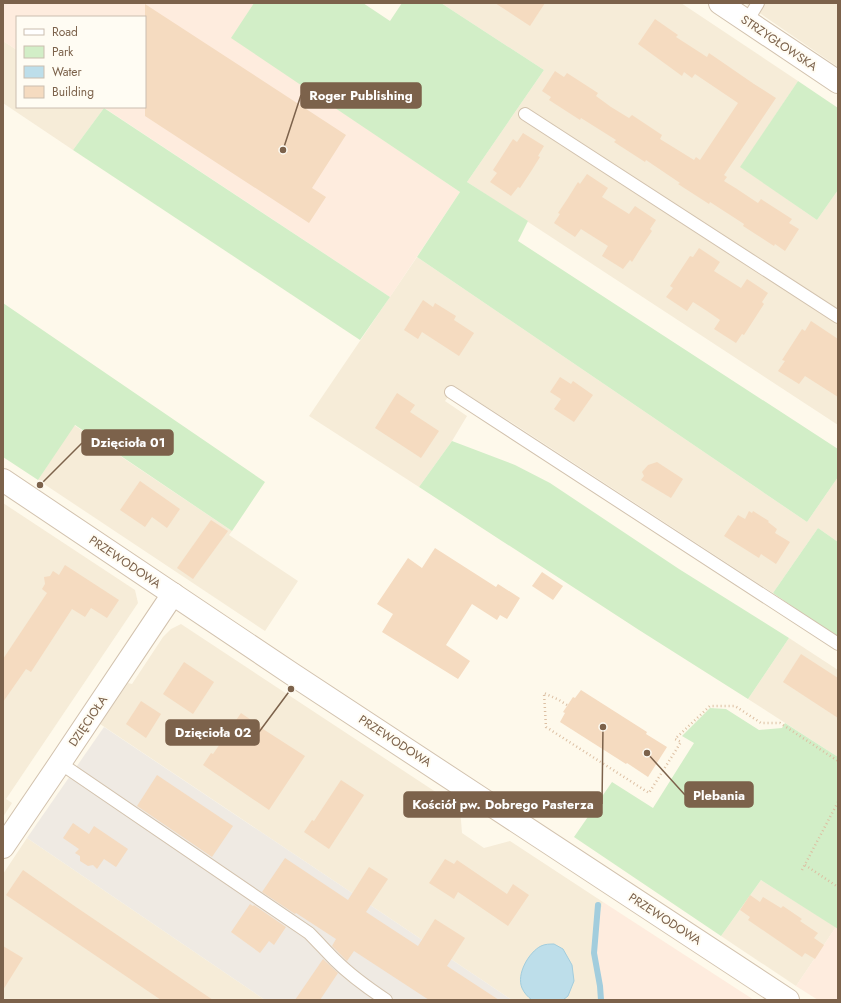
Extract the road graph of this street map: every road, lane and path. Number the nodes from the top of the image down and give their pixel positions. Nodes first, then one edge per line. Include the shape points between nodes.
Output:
1 (720, 3) edge
2 (752, 12) edge
3 (838, 82) edge
4 (525, 114) dead end
5 (838, 317) edge
6 (451, 392) dead end
7 (3, 480) edge
8 (173, 594) junction
9 (838, 644) edge
10 (567, 705) dead end
11 (838, 761) edge
12 (60, 763) junction
13 (838, 802) edge
14 (3, 847) edge
15 (805, 865) junction
16 (802, 870) dead end
17 (838, 887) edge
18 (386, 1000) edge
19 (788, 1000) edge

1 - 2 street, STRZYGŁOWSKA
2 - 3 street, STRZYGŁOWSKA
4 - 5 lane
6 - 9 lane
7 - 8 street, PRZEWODOWA
8 - 12 street, DZIĘCIOŁA
8 - 19 street, PRZEWODOWA
10 - 11 path via 544,693 546,727 649,793 681,742 675,739 710,706 735,706 761,723 780,723
12 - 14 street, DZIĘCIOŁA
12 - 18 lane via 309,933 336,961
13 - 15 path
15 - 16 path
15 - 17 path

